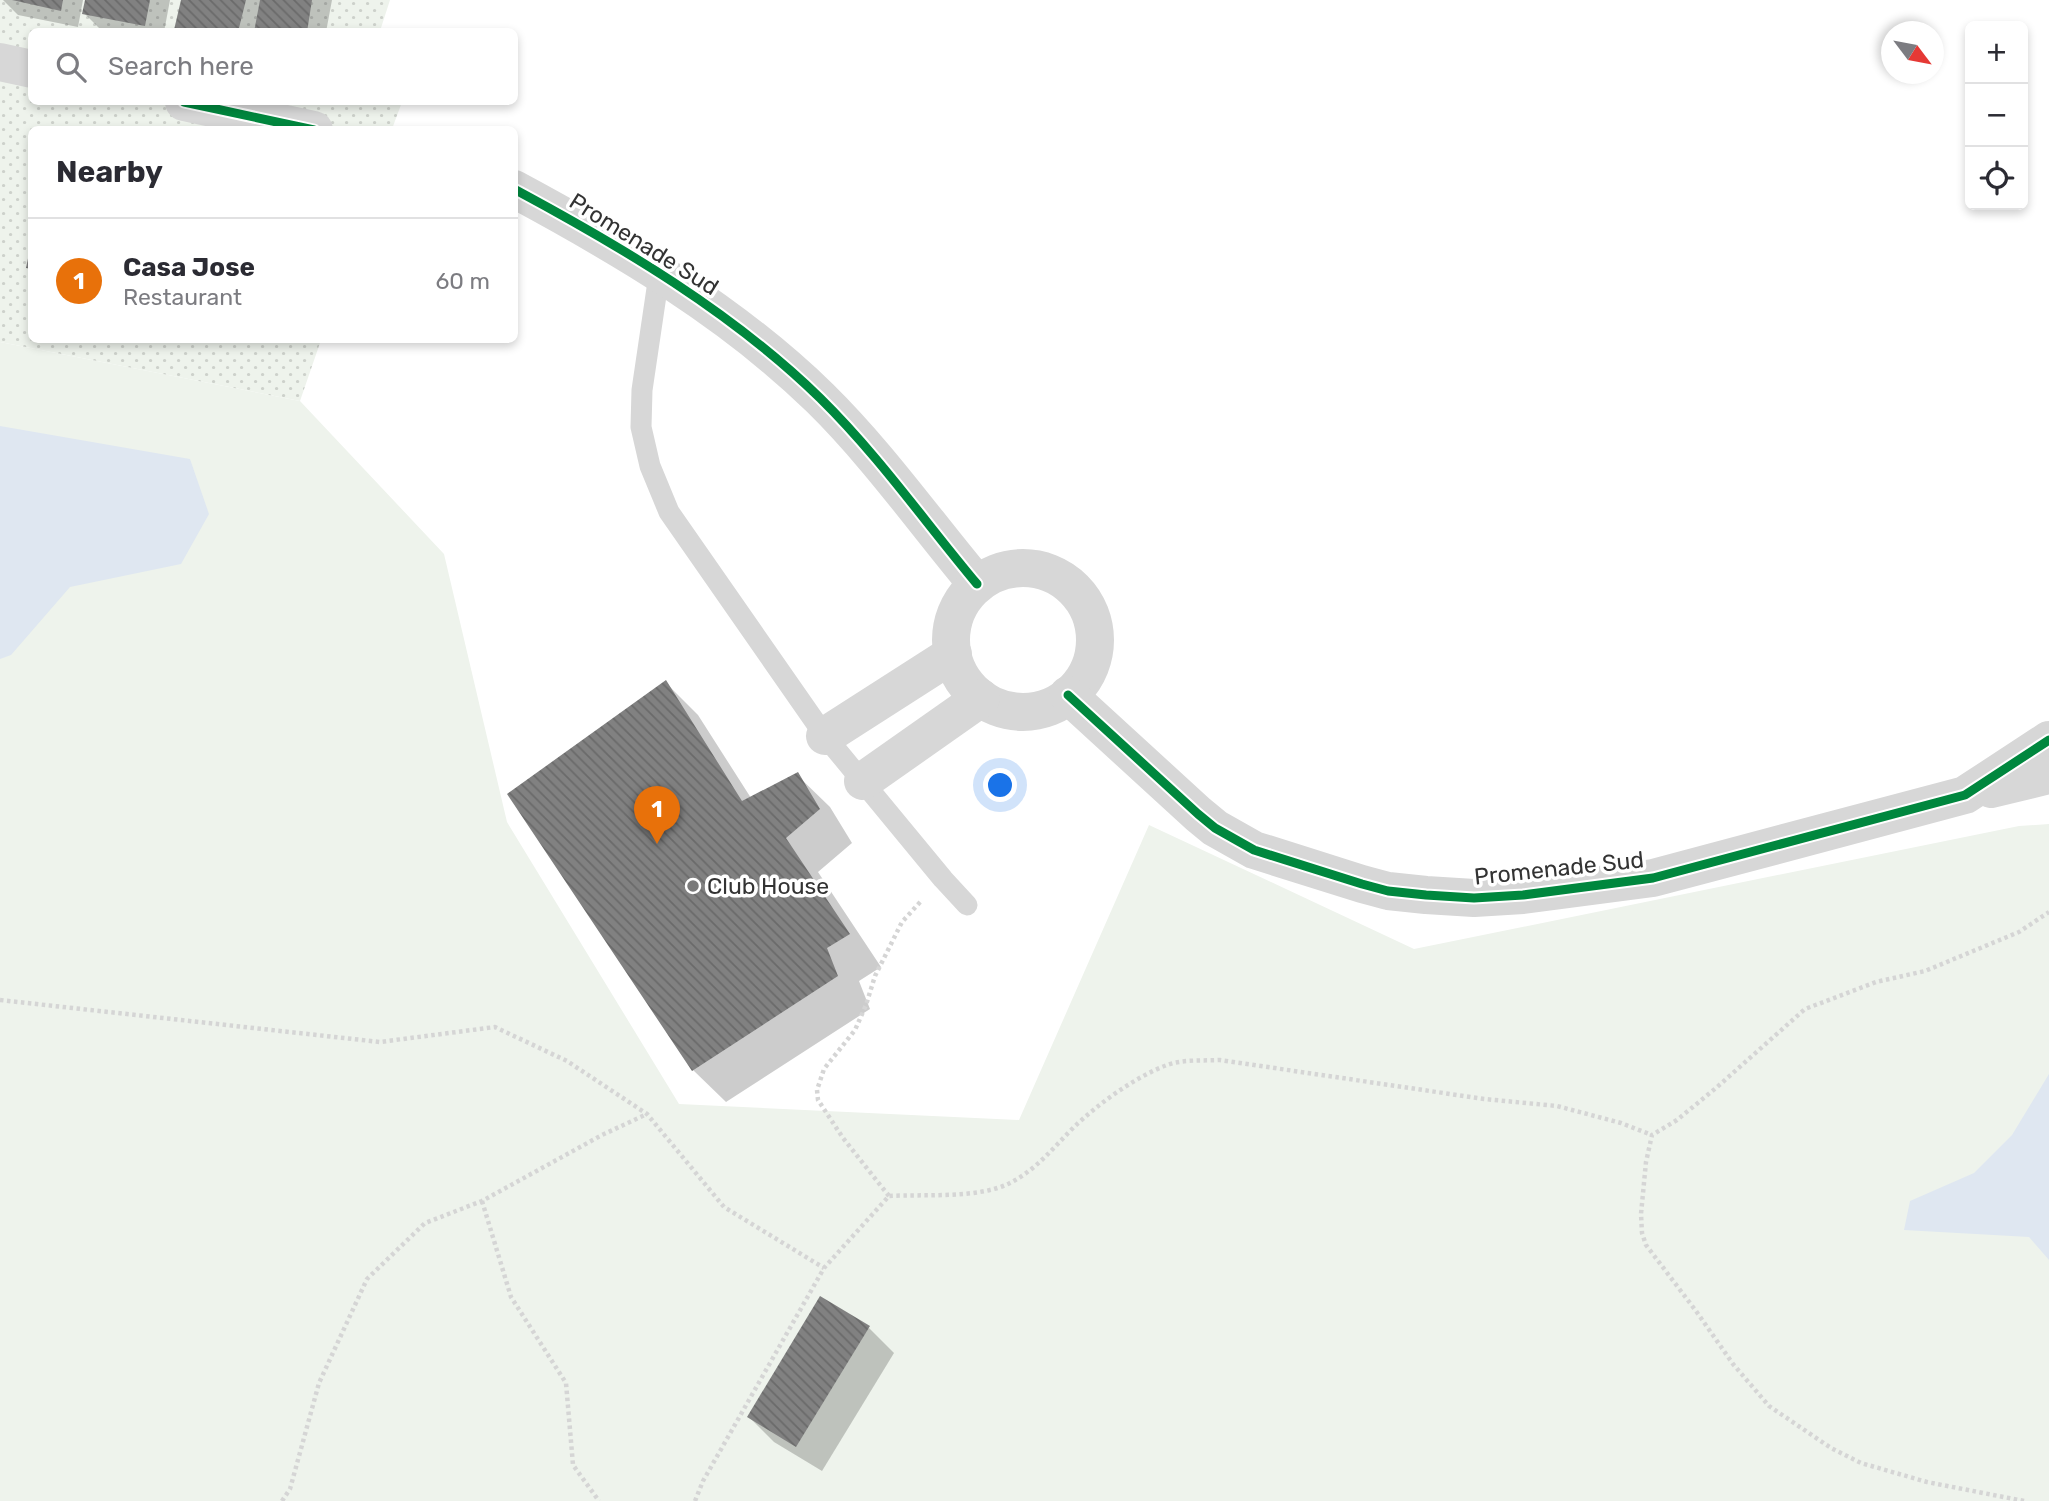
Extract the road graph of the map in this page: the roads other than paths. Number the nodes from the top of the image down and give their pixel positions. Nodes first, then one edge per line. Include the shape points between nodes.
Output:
1 (0, 62) edge
2 (28, 68) edge
3 (198, 105) edge
4 (295, 126) edge
5 (518, 190) edge
6 (659, 275) junction
7 (977, 584) junction
8 (953, 654) junction
9 (1068, 695) junction
10 (981, 698) junction
11 (825, 736) junction
12 (2049, 740) edge
13 (2049, 775) edge
14 (863, 781) junction
15 (1965, 795) junction
16 (967, 905) dead end

1 - 2 street
3 - 4 street
5 - 6 street, Promenade Sud
6 - 7 street, Promenade Sud via 722,316 819,397
6 - 11 lane via 642,390 641,427 650,466 669,512
7 - 8 street via 960,604 954,620
7 - 9 street via 1005,570 1036,569 1064,581 1081,597 1091,618 1094,641 1087,671
8 - 10 street via 962,679
8 - 11 street
9 - 10 street via 1055,704 1024,712
9 - 15 street, Promenade Sud via 1198,814 1236,840 1273,857 1388,891 1474,898 1653,878
10 - 14 street
11 - 14 lane
12 - 15 street, Promenade Sud
13 - 15 street
14 - 16 lane

